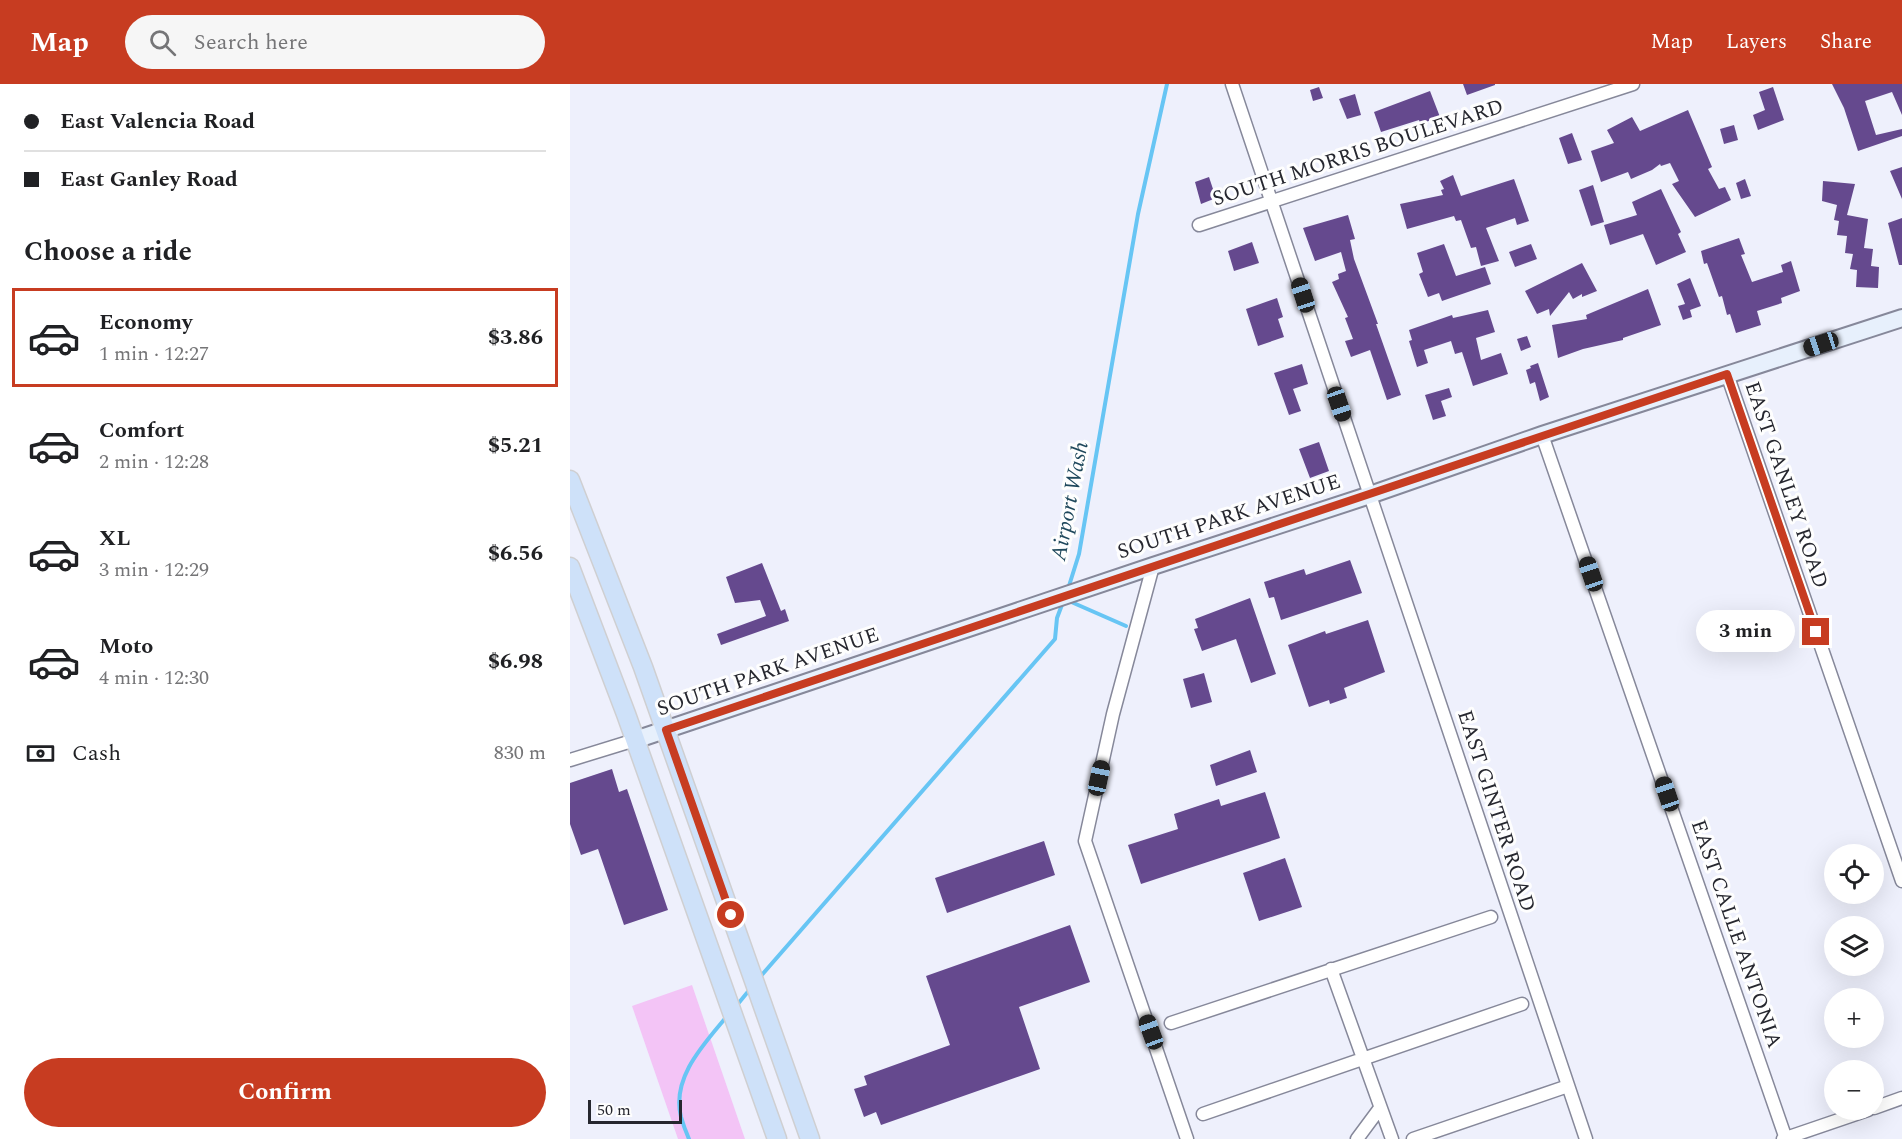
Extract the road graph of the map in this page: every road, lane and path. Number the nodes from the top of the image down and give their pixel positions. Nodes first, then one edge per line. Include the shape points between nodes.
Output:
1 (1232, 84) edge
2 (1633, 84) edge
3 (1272, 201) junction
4 (1199, 225) dead end
5 (1902, 318) edge
6 (1727, 374) junction
7 (1542, 435) junction
8 (570, 480) edge
9 (1370, 495) junction
10 (1153, 566) junction
11 (570, 567) edge
12 (666, 730) junction
13 (635, 740) junction
14 (570, 760) edge
15 (1902, 881) edge
16 (1491, 917) dead end
17 (1331, 969) junction
18 (1522, 1004) dead end
19 (1171, 1023) dead end
20 (1362, 1060) junction
21 (1568, 1086) junction
22 (1902, 1098) edge
23 (1884, 1104) edge
24 (1380, 1108) junction
25 (1203, 1114) dead end
26 (1839, 1120) edge
27 (777, 1139) edge
28 (810, 1139) edge
29 (1187, 1139) edge
30 (1357, 1139) edge
31 (1392, 1139) edge
32 (1413, 1139) edge
33 (1586, 1139) edge
34 (1785, 1139) edge

1 - 3 street, EAST GINTER ROAD
2 - 3 street, SOUTH MORRIS BOULEVARD
3 - 4 street, SOUTH MORRIS BOULEVARD
3 - 9 street, EAST GINTER ROAD
5 - 6 main road, SOUTH PARK AVENUE
6 - 7 main road, SOUTH PARK AVENUE
6 - 15 street, EAST GANLEY ROAD
7 - 9 main road, SOUTH PARK AVENUE
7 - 34 street, EAST CALLE ANTONIA
8 - 12 main road
9 - 10 main road, SOUTH PARK AVENUE
9 - 21 street, EAST GINTER ROAD
10 - 12 main road, SOUTH PARK AVENUE
10 - 29 street via 1113,714 1085,841
11 - 13 main road
12 - 13 main road, SOUTH PARK AVENUE
12 - 28 main road
13 - 14 street, SOUTH PARK AVENUE
13 - 27 main road
16 - 17 street
17 - 19 street
17 - 20 street
18 - 20 street
20 - 24 street
20 - 25 street
21 - 32 street
21 - 33 street, EAST GINTER ROAD
22 - 23 street
24 - 30 street
24 - 31 street
26 - 34 street

